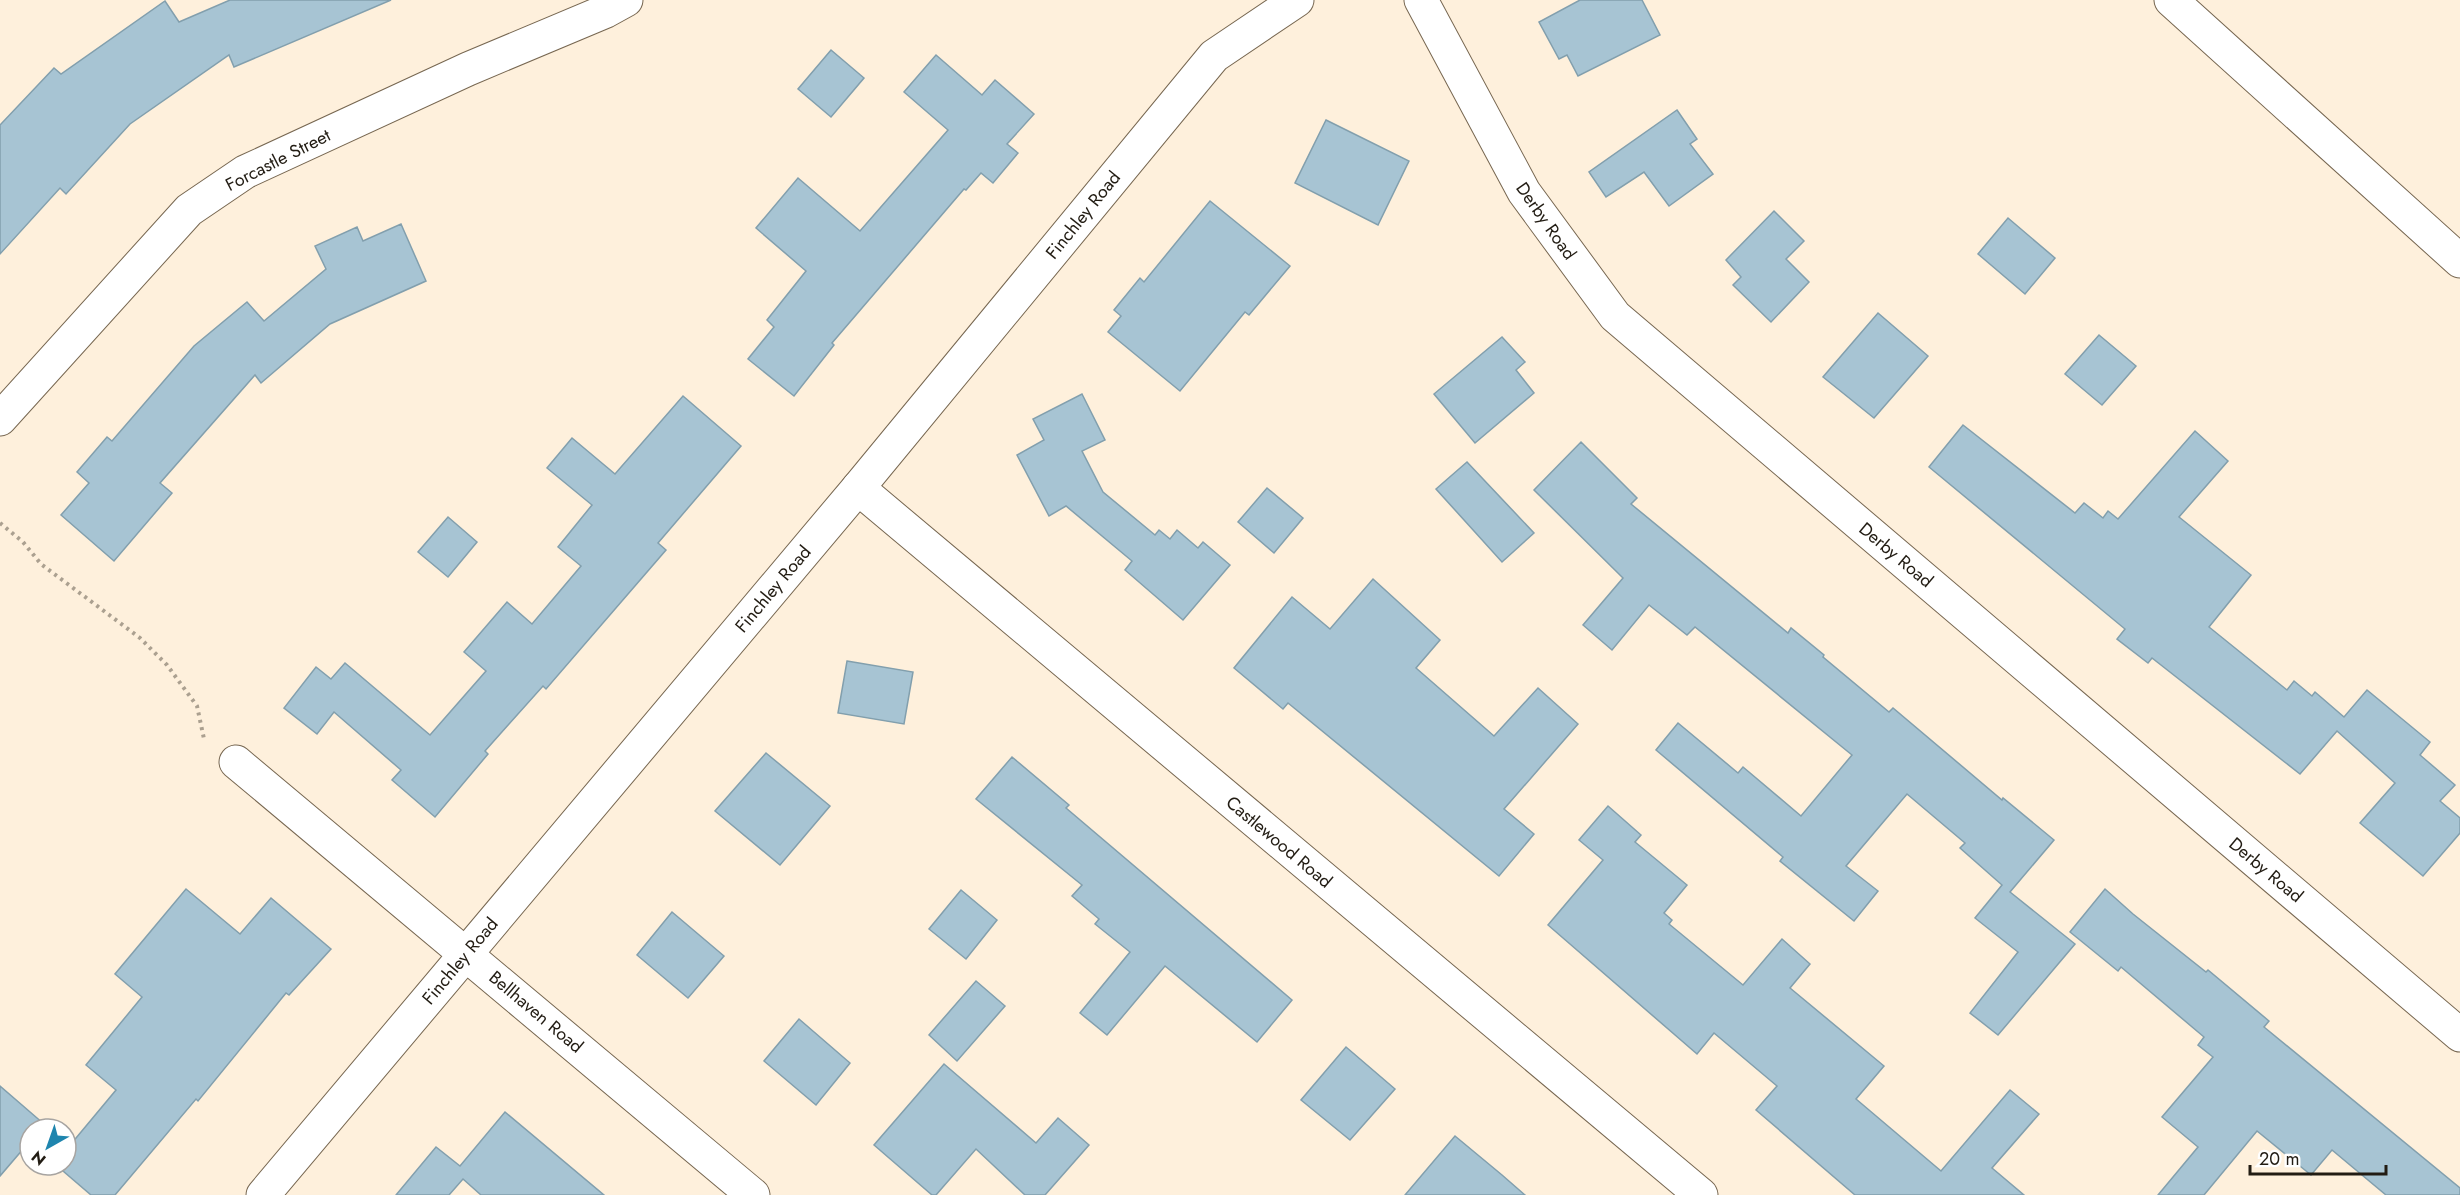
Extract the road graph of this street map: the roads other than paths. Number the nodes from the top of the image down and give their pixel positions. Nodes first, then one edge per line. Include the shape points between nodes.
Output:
1 (626, 0) edge
2 (1297, 0) edge
3 (1421, 0) edge
4 (2171, 0) edge
5 (2460, 261) edge
6 (0, 419) edge
7 (858, 488) junction
8 (236, 762) dead end
9 (466, 954) junction
10 (2460, 1035) edge
11 (263, 1195) edge
12 (753, 1195) edge
13 (1701, 1195) edge

1 - 6 street, Forcastle Street via 245,172 189,210
2 - 7 street, Finchley Road via 1214,56
3 - 10 street, Derby Road via 1524,192 1615,316
4 - 5 street
7 - 9 street, Finchley Road
7 - 13 street, Castlewood Road
8 - 9 street, Bellhaven Road
9 - 11 street, Finchley Road
9 - 12 street, Bellhaven Road

